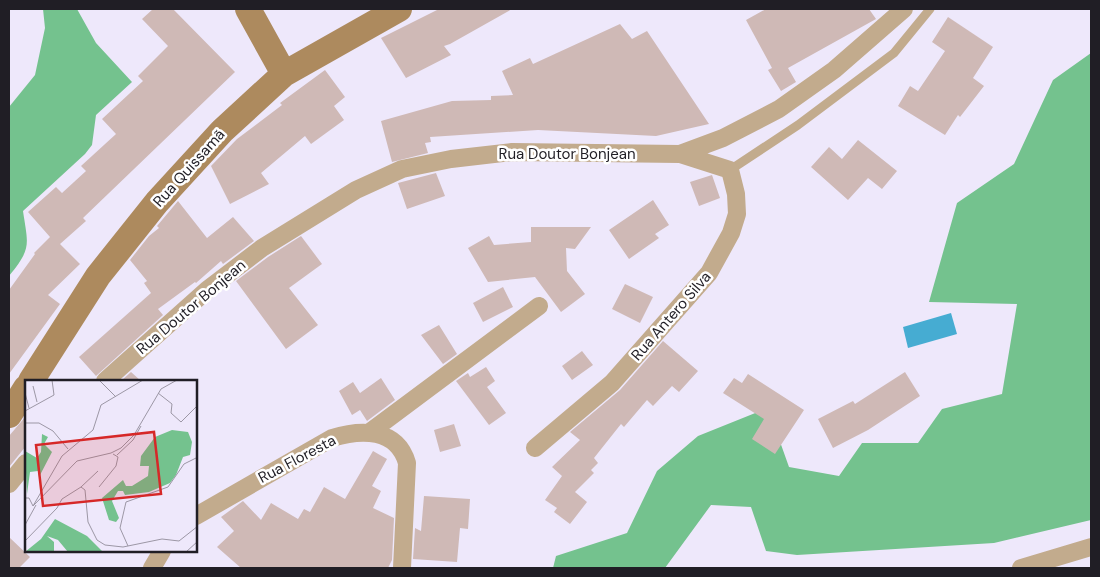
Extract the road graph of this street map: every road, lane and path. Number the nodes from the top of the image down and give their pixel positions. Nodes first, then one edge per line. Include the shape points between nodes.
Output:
1 (248, 9) edge
2 (399, 9) edge
3 (904, 9) edge
4 (930, 9) edge
5 (284, 74) junction
6 (680, 154) junction
7 (730, 170) junction
8 (538, 306) dead end
9 (32, 380) edge
10 (106, 380) edge
11 (25, 390) edge
12 (9, 415) edge
13 (370, 432) junction
14 (535, 448) dead end
15 (25, 464) edge
16 (9, 484) edge
17 (198, 515) edge
18 (1091, 547) edge
19 (161, 552) edge
20 (152, 568) edge
21 (402, 568) edge
22 (1021, 568) edge

1 - 5 street
2 - 5 street, Rua Quissamã
3 - 6 street, Rua Doutor Bonjean via 834,70 779,109 723,138
4 - 7 lane via 894,53 798,125
5 - 9 street, Rua Quissamã via 222,131 157,202 98,276
6 - 7 street
6 - 10 street, Rua Doutor Bonjean via 512,152 402,169 356,190 262,248 207,290
7 - 14 street, Rua Antero Silva via 736,194 736,214 731,233 710,273 612,383
8 - 13 street
11 - 12 street
13 - 17 street, Rua Floresta via 352,432 332,438
13 - 21 street, Rua Floresta via 390,439 403,450 406,463
15 - 16 street
18 - 22 street
19 - 20 street

